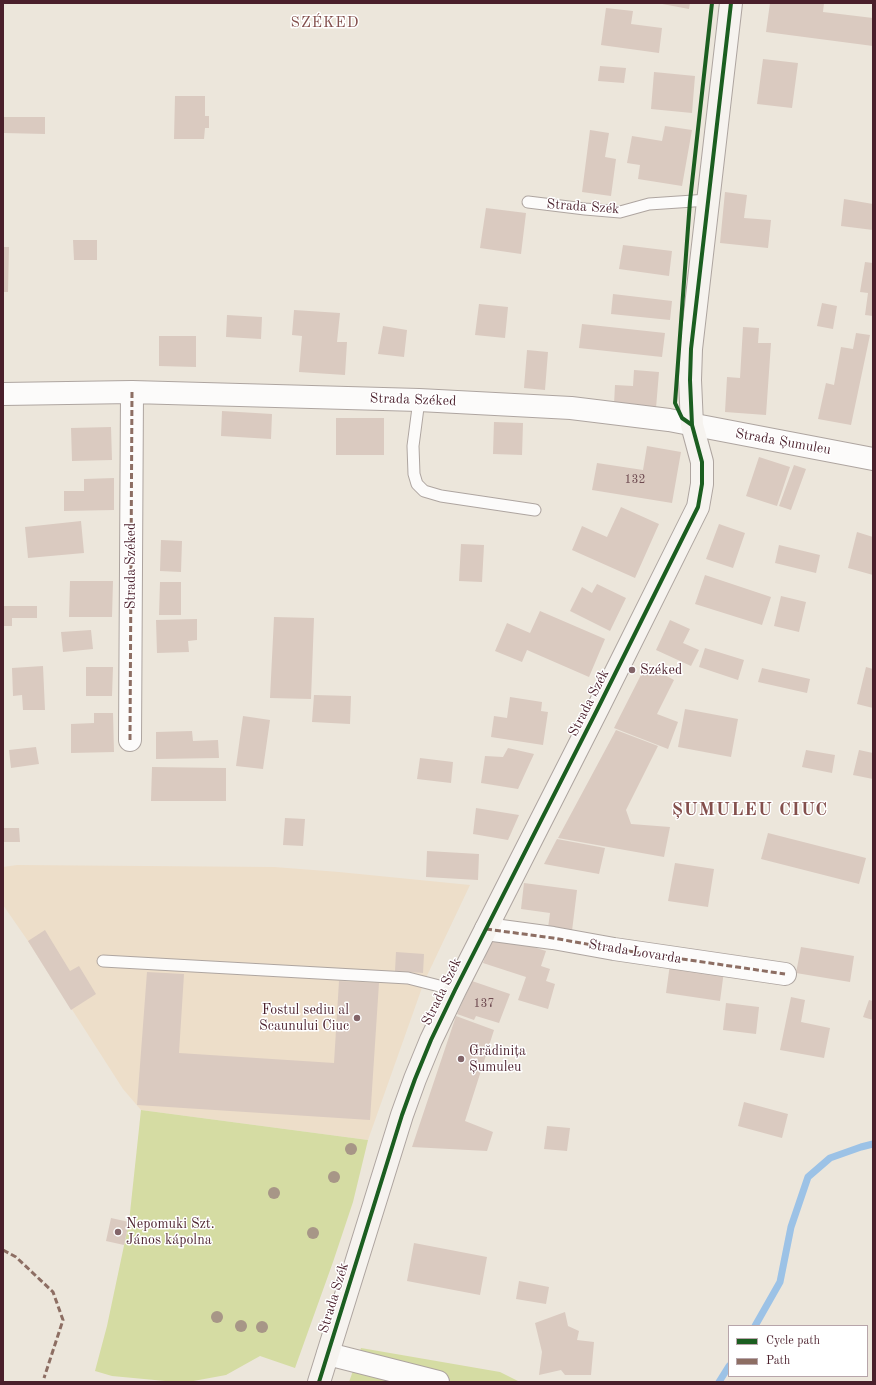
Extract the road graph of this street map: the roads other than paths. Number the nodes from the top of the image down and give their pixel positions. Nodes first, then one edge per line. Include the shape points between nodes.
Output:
1 (731, 3) edge
2 (708, 200) junction
3 (528, 202) dead end
4 (132, 392) junction
5 (3, 394) edge
6 (419, 400) junction
7 (692, 425) junction
8 (873, 458) edge
9 (535, 510) dead end
10 (130, 740) dead end
11 (486, 929) junction
12 (103, 961) dead end
13 (785, 974) dead end
14 (455, 990) junction
15 (328, 1354) junction
16 (319, 1382) edge
17 (438, 1382) edge

1 - 2 street, Strada Szék
2 - 3 lane, Strada Szék via 649,204 620,212
2 - 7 street, Strada Szék via 691,349
4 - 5 street, Strada Széked
4 - 6 street, Strada Széked
4 - 10 street, Strada Széked
6 - 7 street, Strada Széked via 571,408
6 - 9 lane via 413,446 414,474 417,484 424,491 441,496
7 - 8 street, Strada Șumuleu
7 - 11 street, Strada Szék via 702,462 698,507
11 - 13 street, Strada Lovarda
11 - 14 street, Strada Szék
12 - 14 lane via 408,978
14 - 15 street, Strada Szék via 408,1100
15 - 16 street, Strada Szék
15 - 17 street, Strada Szék

